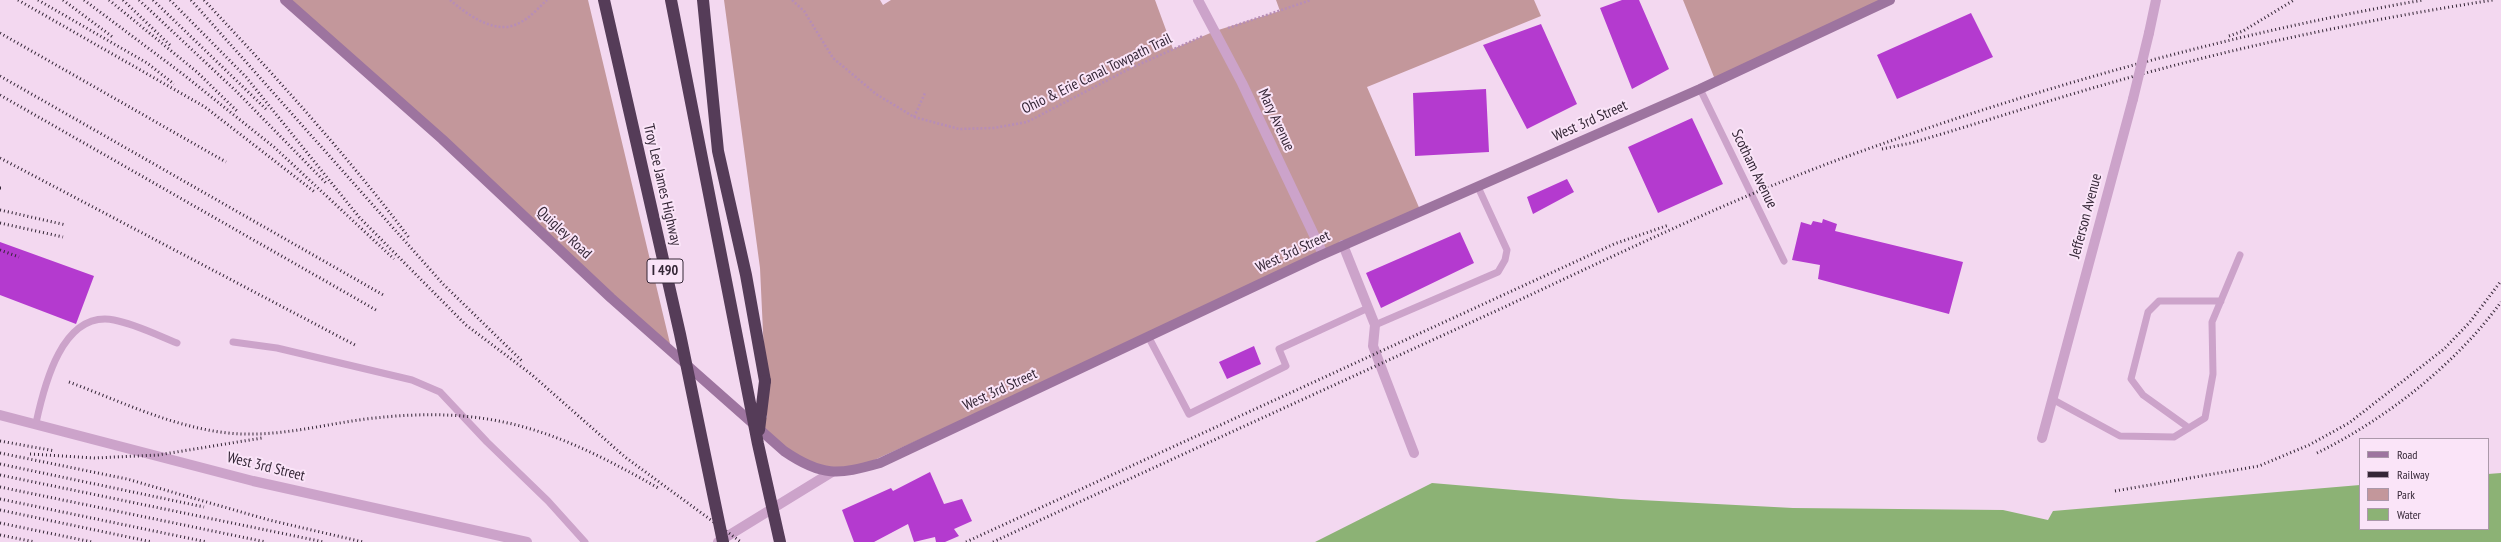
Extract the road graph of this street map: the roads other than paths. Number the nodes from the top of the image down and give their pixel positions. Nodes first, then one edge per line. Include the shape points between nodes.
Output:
1 (285, 0) edge
2 (604, 0) edge
3 (671, 0) edge
4 (703, 0) edge
5 (1198, 0) edge
6 (1890, 0) edge
7 (2156, 0) edge
8 (1700, 89) junction
9 (1478, 187) junction
10 (1343, 245) junction
11 (1323, 254) junction
12 (2240, 255) dead end
13 (1784, 261) dead end
14 (2221, 301) junction
15 (1368, 308) junction
16 (1375, 325) junction
17 (1148, 336) junction
18 (233, 342) dead end
19 (178, 343) dead end
20 (2052, 399) junction
21 (0, 415) edge
22 (36, 423) junction
23 (2188, 428) junction
24 (2042, 438) dead end
25 (758, 444) junction
26 (1414, 452) dead end
27 (832, 472) junction
28 (527, 542) edge
29 (585, 542) edge
30 (718, 542) edge
31 (722, 542) edge
32 (780, 542) edge

1 - 27 street, Quigley Road via 442,140 611,298 784,451 806,466
2 - 31 highway, Troy Lee James Highway / I 490, bridge via 678,326
3 - 25 highway, bridge
4 - 25 highway, bridge via 718,150 746,275 764,381
5 - 11 street, Mary Avenue
6 - 8 street, West 3rd Street
7 - 20 street, Jefferson Avenue, bridge via 2133,99
8 - 9 street, West 3rd Street
8 - 13 lane, Scotham Avenue
9 - 10 street, West 3rd Street
9 - 16 lane via 1508,250 1506,260 1498,272
10 - 11 street, West 3rd Street
10 - 15 street
11 - 17 street, West 3rd Street
12 - 14 lane
14 - 23 lane via 2212,322 2213,374 2205,418
14 - 23 lane via 2159,301 2148,312 2141,330 2130,379 2143,395
15 - 16 street
15 - 17 lane via 1279,349 1286,366 1189,414
16 - 26 street via 1372,346
17 - 27 street, West 3rd Street via 880,463 850,471
18 - 29 lane via 277,348 412,380 440,392
19 - 22 lane via 114,320 95,319 80,327 59,353 44,385
20 - 23 lane via 2120,436 2174,437
20 - 24 street, Jefferson Avenue
21 - 22 street, West 3rd Street
22 - 28 street, West 3rd Street via 253,480
25 - 32 highway, bridge
27 - 30 street, West 3rd Street

